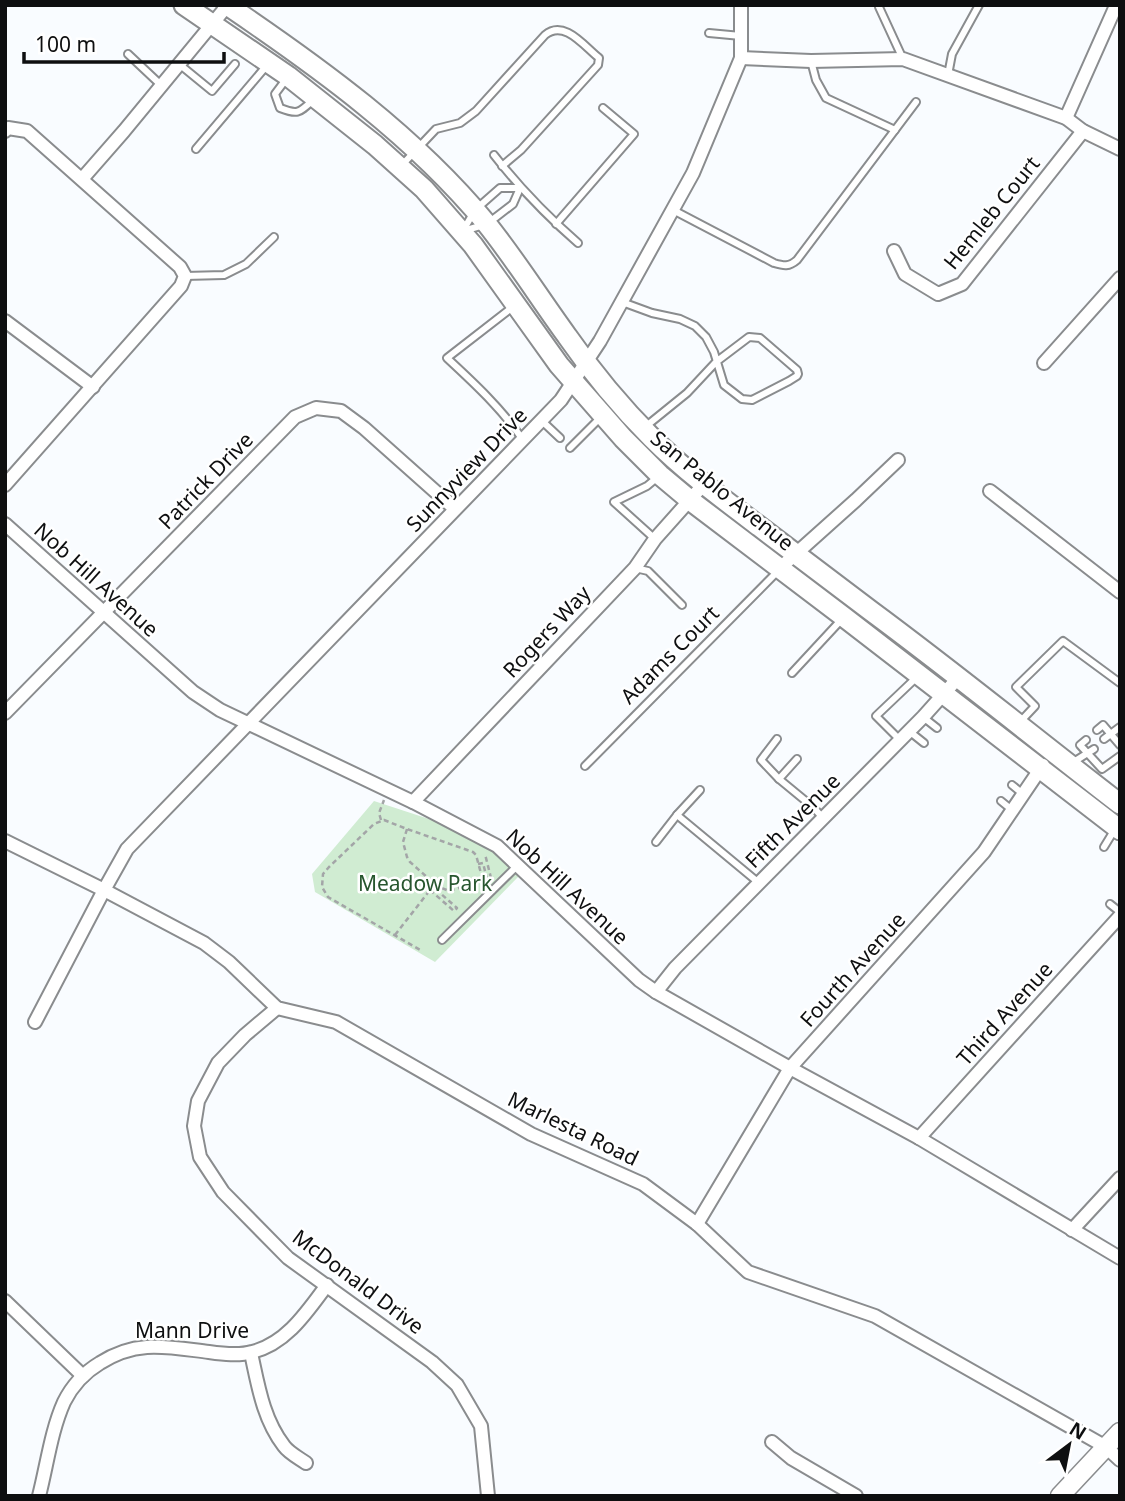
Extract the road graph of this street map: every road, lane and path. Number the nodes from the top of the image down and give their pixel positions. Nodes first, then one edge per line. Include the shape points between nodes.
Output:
1 (184, 5) edge
2 (227, 5) edge
3 (741, 5) edge
4 (979, 5) edge
5 (1118, 5) edge
6 (879, 7) dead end
7 (213, 24) junction
8 (709, 33) dead end
9 (741, 36) junction
10 (128, 54) dead end
11 (741, 58) junction
12 (903, 59) junction
13 (811, 61) junction
14 (269, 62) junction
15 (179, 64) junction
16 (235, 64) dead end
17 (948, 75) junction
18 (288, 76) junction
19 (162, 86) junction
20 (316, 98) junction
21 (916, 102) dead end
22 (603, 108) dead end
23 (1066, 118) junction
24 (5, 131) edge
25 (895, 131) junction
26 (1083, 131) junction
27 (196, 149) dead end
28 (1120, 149) edge
29 (416, 150) junction
30 (494, 155) dead end
31 (502, 166) junction
32 (401, 167) junction
33 (82, 179) junction
34 (520, 188) junction
35 (673, 210) junction
36 (481, 217) junction
37 (556, 224) junction
38 (462, 232) junction
39 (274, 237) dead end
40 (578, 243) dead end
41 (894, 251) dead end
42 (185, 276) junction
43 (1120, 278) edge
44 (622, 302) junction
45 (516, 304) junction
46 (5, 321) edge
47 (586, 361) junction
48 (716, 362) junction
49 (1044, 363) dead end
50 (573, 382) junction
51 (93, 387) junction
52 (603, 416) junction
53 (542, 421) junction
54 (643, 429) junction
55 (559, 438) dead end
56 (523, 440) junction
57 (570, 448) dead end
58 (898, 460) dead end
59 (660, 474) junction
60 (704, 484) junction
61 (5, 485) edge
62 (990, 491) dead end
63 (691, 500) junction
64 (455, 509) junction
65 (5, 524) edge
66 (655, 539) junction
67 (795, 554) junction
68 (635, 568) junction
69 (780, 568) junction
70 (1120, 592) edge
71 (682, 605) dead end
72 (103, 613) junction
73 (845, 617) junction
74 (792, 673) dead end
75 (919, 674) junction
76 (958, 678) junction
77 (1120, 683) edge
78 (944, 694) junction
79 (5, 713) edge
80 (923, 717) junction
81 (249, 723) junction
82 (1018, 724) junction
83 (1120, 727) edge
84 (937, 728) dead end
85 (1097, 730) dead end
86 (1111, 734) junction
87 (904, 736) junction
88 (777, 739) dead end
89 (1104, 739) dead end
90 (1086, 740) dead end
91 (924, 743) dead end
92 (1120, 745) edge
93 (1052, 751) junction
94 (1091, 751) junction
95 (1120, 756) edge
96 (797, 759) dead end
97 (1069, 765) junction
98 (585, 766) dead end
99 (1041, 768) junction
100 (779, 779) junction
101 (388, 790) junction
102 (700, 790) dead end
103 (1117, 798) edge
104 (1002, 801) dead end
105 (413, 802) junction
106 (1012, 810) junction
107 (1099, 813) junction
108 (677, 815) junction
109 (823, 818) junction
110 (381, 820) junction
111 (1118, 828) edge
112 (407, 829) junction
113 (5, 841) edge
114 (656, 842) dead end
115 (492, 843) junction
116 (1104, 847) dead end
117 (478, 864) junction
118 (518, 864) junction
119 (429, 878) junction
120 (433, 882) junction
121 (759, 883) junction
122 (104, 890) junction
123 (430, 890) junction
124 (1110, 904) dead end
125 (1120, 914) edge
126 (395, 935) junction
127 (442, 940) dead end
128 (422, 951) dead end
129 (656, 992) junction
130 (276, 1008) junction
131 (35, 1022) dead end
132 (790, 1069) junction
133 (919, 1138) junction
134 (1120, 1178) edge
135 (697, 1224) junction
136 (1072, 1230) junction
137 (1120, 1258) edge
138 (327, 1285) junction
139 (5, 1301) edge
140 (251, 1353) junction
141 (83, 1376) junction
142 (1120, 1432) edge
143 (772, 1442) dead end
144 (1106, 1447) junction
145 (1120, 1460) edge
146 (306, 1463) dead end
147 (39, 1496) edge
148 (488, 1496) edge
149 (856, 1496) edge
150 (1060, 1496) edge

1 - 7 main road, San Pablo Avenue
2 - 7 street
2 - 29 main road, San Pablo Avenue via 318,69
3 - 9 street, Sunnyview Drive
4 - 17 lane via 952,54
5 - 23 street
6 - 12 lane
7 - 14 main road, San Pablo Avenue
7 - 15 street
8 - 9 lane
9 - 11 street, Sunnyview Drive
10 - 19 lane
11 - 13 street
11 - 35 street, Sunnyview Drive
12 - 13 street
12 - 17 street
13 - 25 lane via 826,98
14 - 18 main road, San Pablo Avenue
14 - 27 lane
15 - 16 lane via 212,92
15 - 19 street
17 - 23 street
18 - 20 main road, San Pablo Avenue
18 - 20 lane via 275,94 280,108 301,112
19 - 33 street
20 - 32 main road, San Pablo Avenue
21 - 25 lane
22 - 37 lane via 634,134
23 - 26 street
24 - 33 street via 27,131
25 - 35 lane via 792,265 774,263
26 - 28 street
26 - 41 street, Hemleb Court via 962,284 938,294 905,274
29 - 31 lane via 436,129 460,123 476,111 550,31 565,30 599,58 598,65
29 - 32 lane
29 - 36 main road, San Pablo Avenue
30 - 31 lane
31 - 34 lane
32 - 38 main road, San Pablo Avenue
33 - 42 street
34 - 36 lane via 513,204
34 - 36 lane via 500,188
34 - 37 lane
35 - 44 street, Sunnyview Drive
36 - 38 lane
36 - 38 lane
36 - 47 main road, San Pablo Avenue
37 - 40 lane
38 - 45 main road, San Pablo Avenue
39 - 42 lane via 246,264 224,275
42 - 51 street
43 - 49 street
44 - 47 street, Sunnyview Drive
44 - 48 lane via 695,326 706,337
45 - 50 main road, San Pablo Avenue
45 - 56 lane via 447,358
46 - 51 street
47 - 50 street, Sunnyview Drive
47 - 54 main road, San Pablo Avenue
48 - 48 lane via 724,384 742,399 752,400 798,374 755,337
48 - 54 lane
50 - 52 main road, San Pablo Avenue
50 - 53 street, Sunnyview Drive
51 - 61 street
52 - 57 lane
52 - 59 main road, San Pablo Avenue
53 - 55 lane
53 - 56 street, Sunnyview Drive
54 - 60 main road, San Pablo Avenue
56 - 64 street, Sunnyview Drive
58 - 67 street
59 - 63 main road, San Pablo Avenue
59 - 66 lane via 614,502
60 - 63 street, Rogers Way
60 - 67 main road, San Pablo Avenue
62 - 70 street
63 - 66 street, Rogers Way
63 - 69 main road, San Pablo Avenue
64 - 72 street, Patrick Drive via 341,411 316,408 295,418
64 - 81 street, Sunnyview Drive
65 - 72 street, Nob Hill Avenue
66 - 68 street, Rogers Way
67 - 69 street
67 - 76 main road, San Pablo Avenue
68 - 71 lane via 648,571
68 - 105 street, Rogers Way
69 - 73 main road, San Pablo Avenue
69 - 98 lane, Adams Court
72 - 79 street, Patrick Drive
72 - 81 street, Nob Hill Avenue via 193,692
73 - 74 lane
73 - 75 main road, San Pablo Avenue
75 - 78 main road, San Pablo Avenue
75 - 87 lane via 876,716
76 - 78 street, Fifth Avenue
76 - 82 main road, San Pablo Avenue
77 - 82 lane via 1063,641 1016,687 1035,706
78 - 80 street, Fifth Avenue
78 - 99 main road, San Pablo Avenue
80 - 84 lane
80 - 87 street, Fifth Avenue
81 - 101 street, Nob Hill Avenue
81 - 122 street, Sunnyview Drive via 127,849
82 - 93 main road, San Pablo Avenue
83 - 86 lane
85 - 86 lane via 1103,725
86 - 89 lane
86 - 92 lane
87 - 91 lane
87 - 109 street, Fifth Avenue
88 - 100 lane via 761,760
90 - 94 lane via 1080,744
93 - 97 main road, San Pablo Avenue
93 - 99 street, Fourth Avenue
94 - 95 lane via 1102,769
94 - 97 lane
96 - 100 lane
97 - 103 main road, San Pablo Avenue
99 - 106 street, Fourth Avenue via 1018,789
99 - 107 main road, San Pablo Avenue
100 - 109 lane
101 - 105 street, Nob Hill Avenue
101 - 110 path via 379,813
102 - 108 lane
103 - 107 street
104 - 106 lane
105 - 115 street, Nob Hill Avenue
106 - 132 street, Fourth Avenue via 971,868
107 - 111 main road, San Pablo Avenue
108 - 114 lane
108 - 121 lane
109 - 121 street, Fifth Avenue
110 - 112 path
110 - 126 path via 329,867 322,887 328,897
111 - 116 lane
112 - 117 path via 470,850
112 - 119 path via 403,842 407,857
113 - 122 street
115 - 117 path via 484,855 491,878 487,879 482,863
115 - 118 street, Nob Hill Avenue
117 - 120 path via 479,882 449,891
118 - 127 lane
118 - 129 street, Nob Hill Avenue
119 - 120 path
119 - 123 path via 423,884
120 - 123 path via 431,885 457,908 454,911
121 - 129 street, Fifth Avenue
122 - 130 street via 204,943
122 - 131 street, Sunnyview Drive
123 - 126 path
124 - 125 lane
125 - 133 street, Third Avenue
126 - 128 path
129 - 132 street, Nob Hill Avenue
130 - 135 street, Marlesta Road via 336,1022 531,1134 643,1184
130 - 138 street, McDonald Drive via 218,1063 198,1101 194,1126 200,1157 223,1192 288,1258
132 - 133 street, Nob Hill Avenue
132 - 135 street, Fourth Avenue
133 - 136 street, Nob Hill Avenue
134 - 136 street
135 - 144 street, Marlesta Road via 748,1272 875,1316
136 - 137 street, Nob Hill Avenue
138 - 140 street, Mann Drive via 295,1326
138 - 148 street, McDonald Drive via 457,1385 481,1426
139 - 141 street
140 - 141 street, Mann Drive via 140,1347 111,1356
140 - 146 street via 267,1415 285,1448
141 - 147 street, Mann Drive via 58,1419
142 - 144 main road
143 - 149 street
144 - 145 street, Marlesta Road
144 - 150 main road

